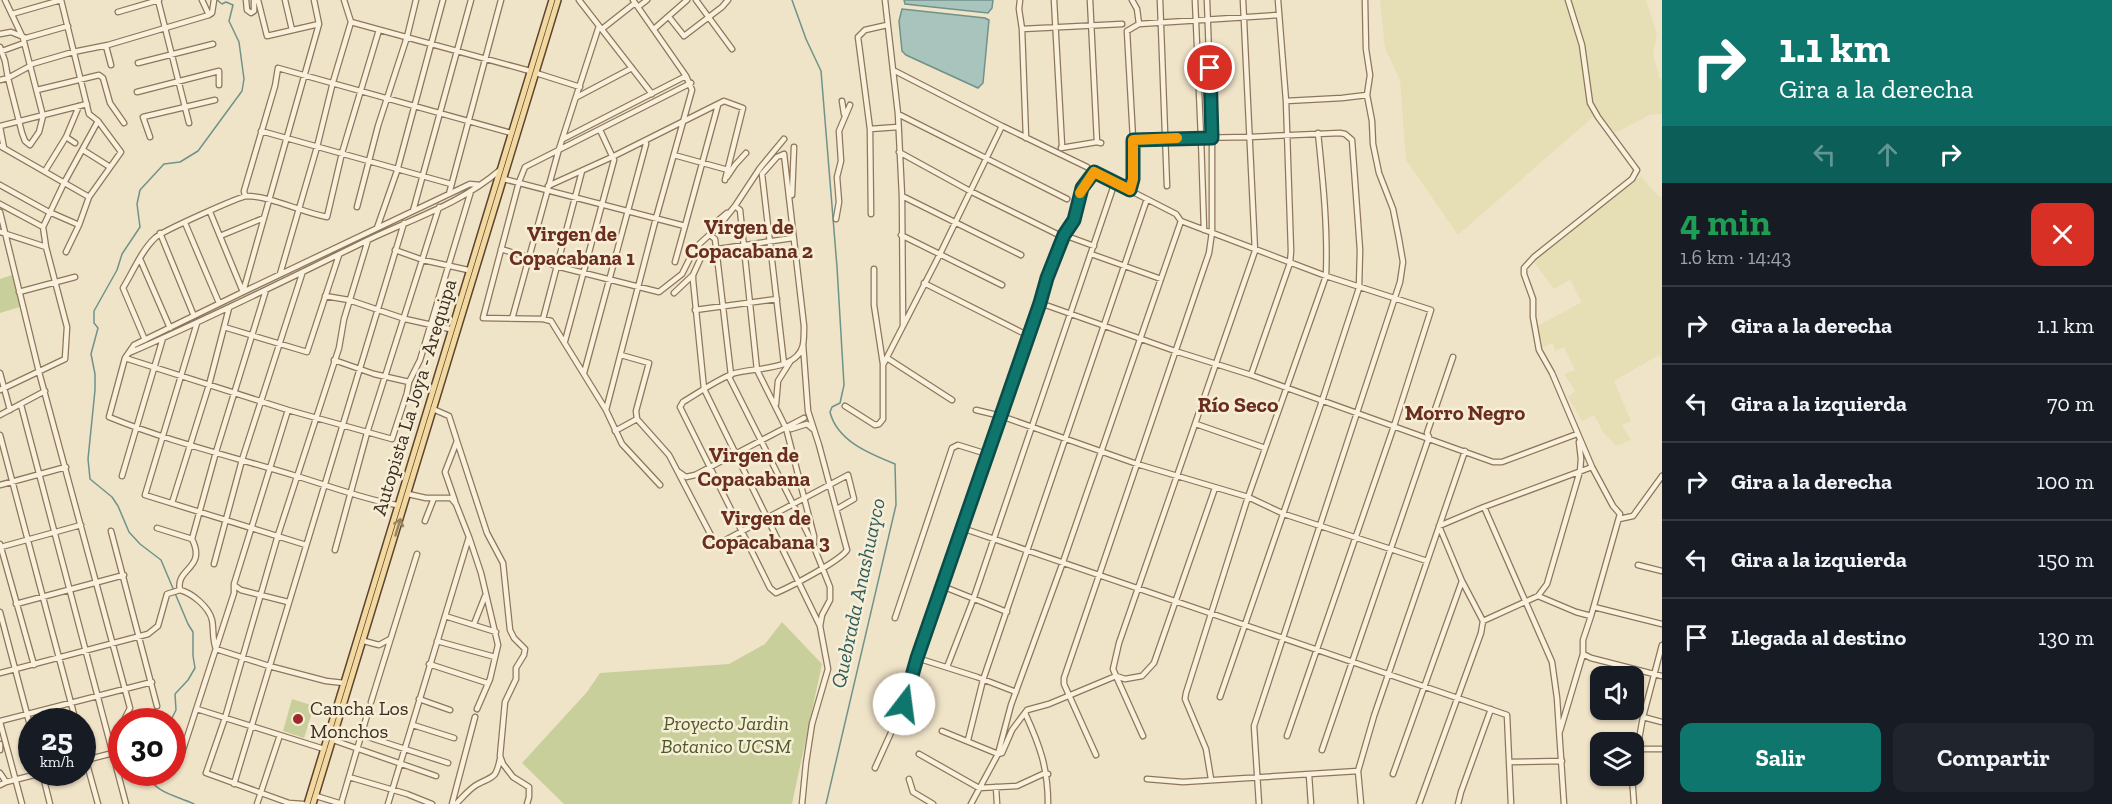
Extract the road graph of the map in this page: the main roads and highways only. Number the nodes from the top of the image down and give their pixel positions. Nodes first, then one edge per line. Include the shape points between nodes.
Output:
1 (553, 0) edge
2 (533, 72) junction
3 (305, 804) edge
4 (313, 804) edge

1 - 2 main road, Autopista La Joya - Arequipa
2 - 3 main road, Autopista La Joya - Arequipa via 468,270
4 -> 2 main road, Autopista La Joya - Arequipa via 504,179

